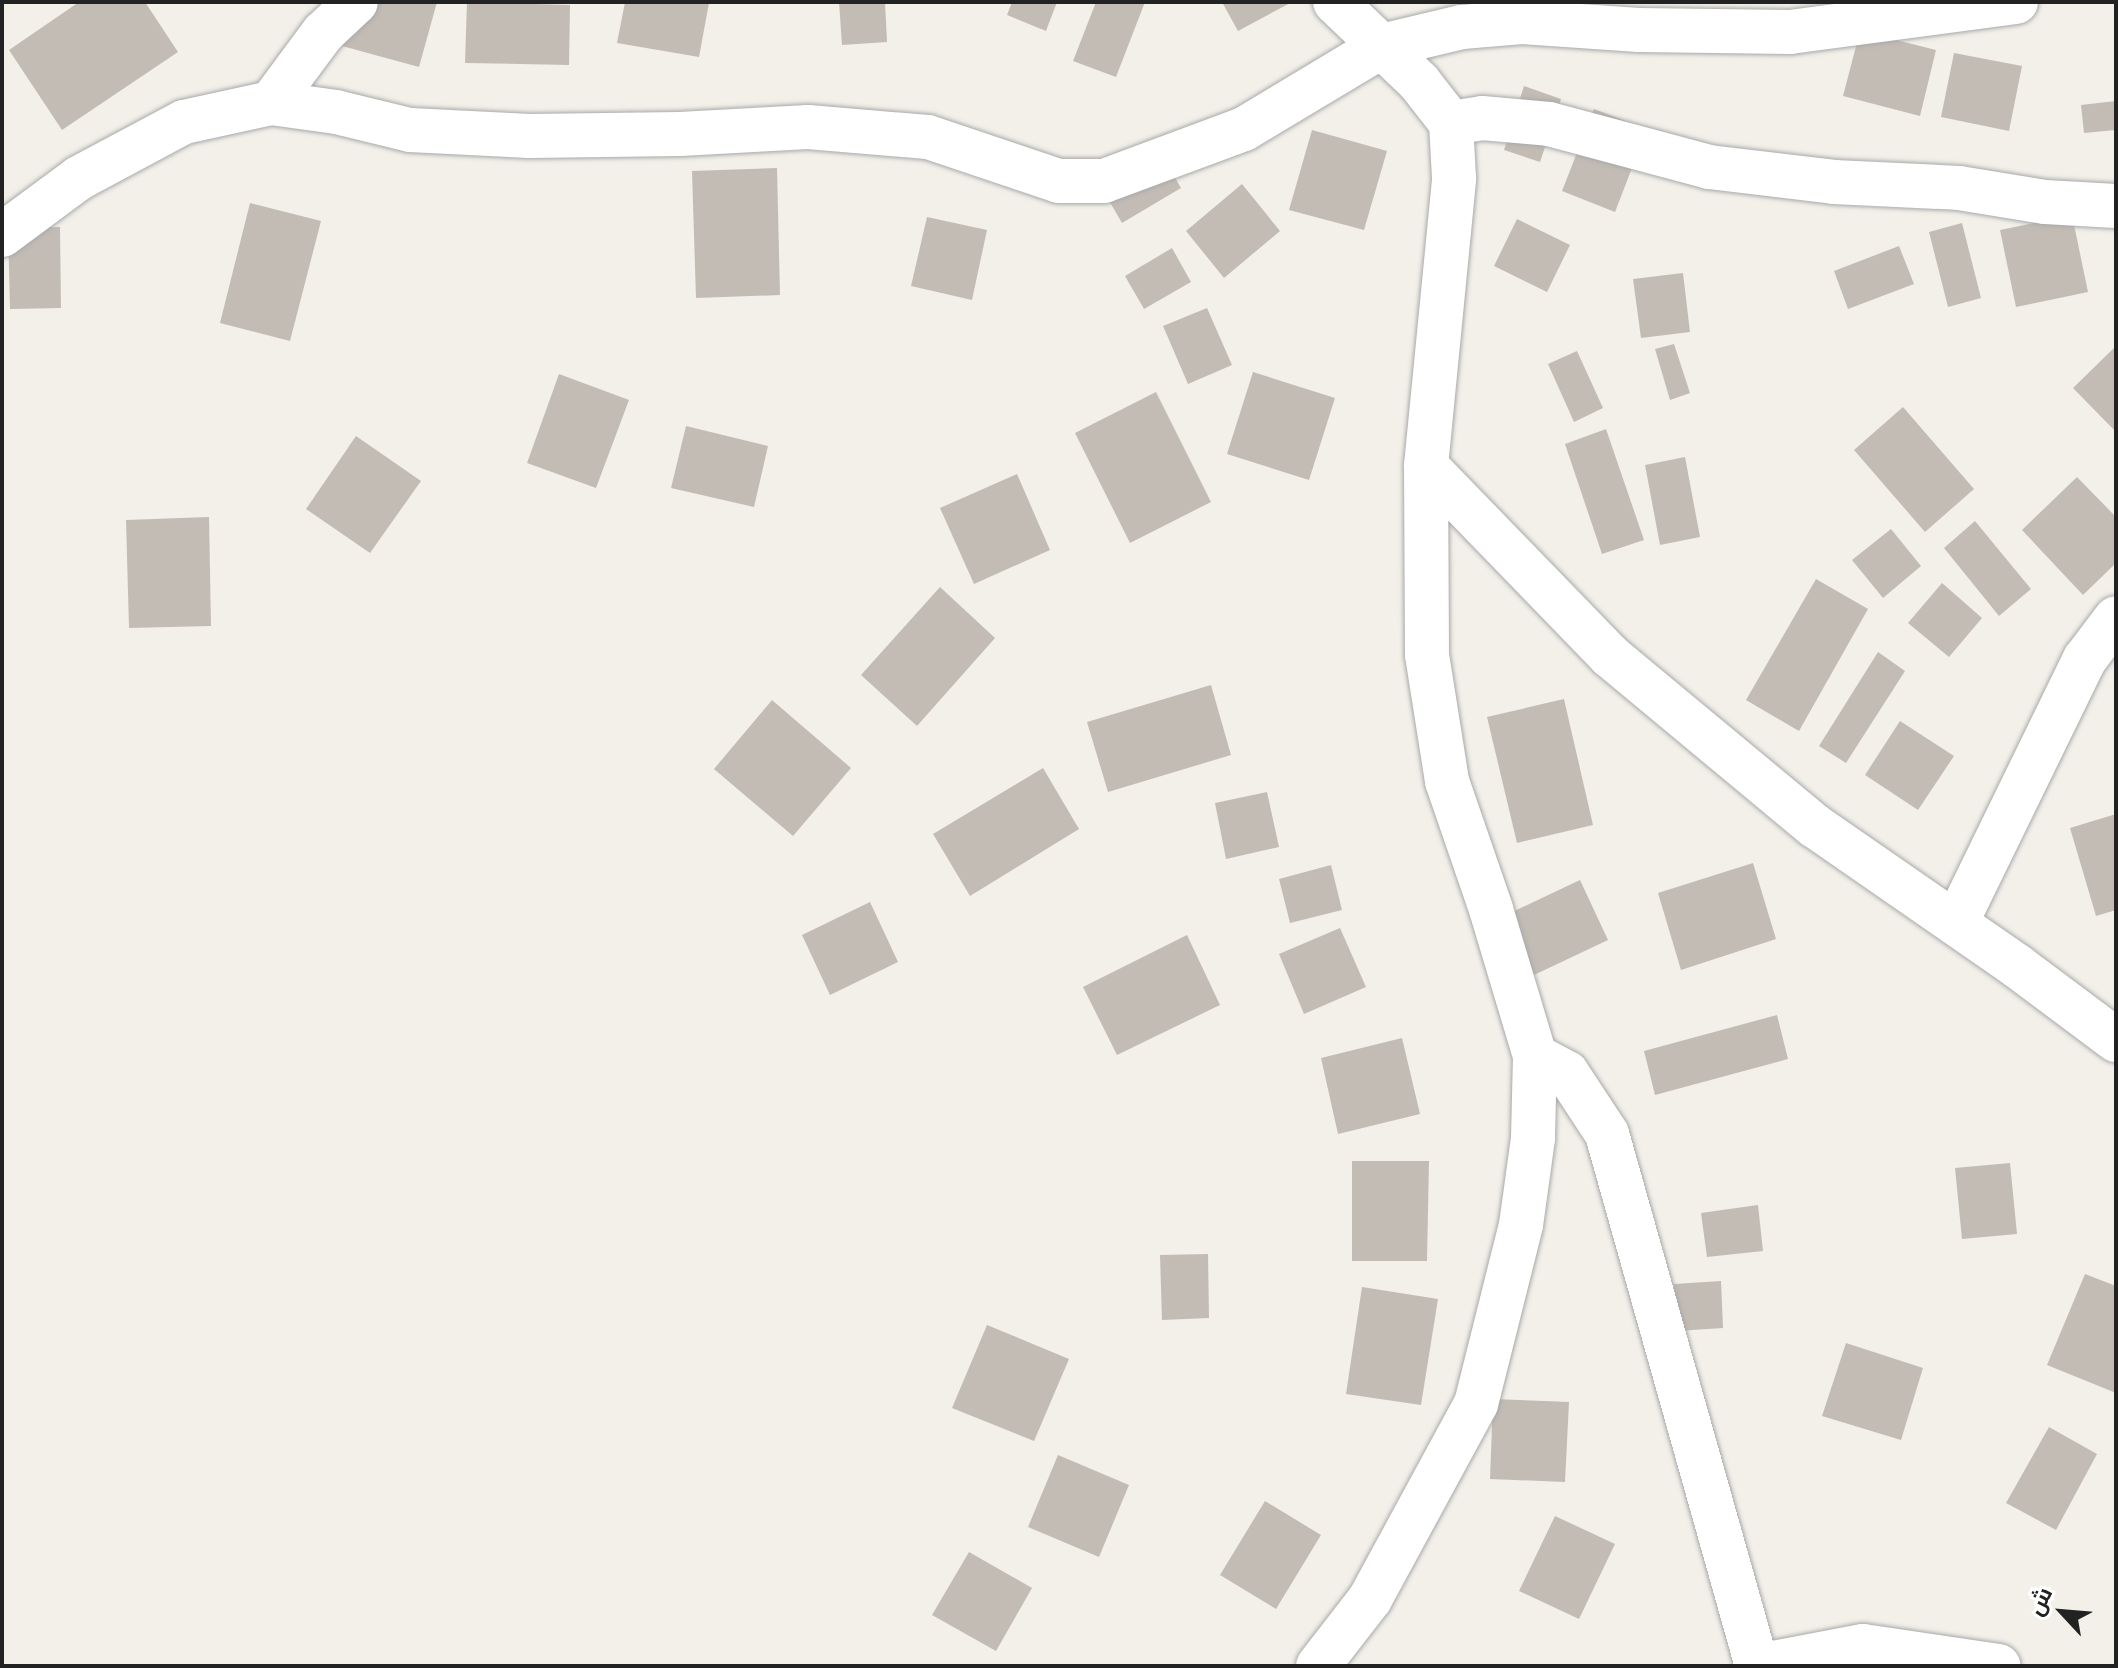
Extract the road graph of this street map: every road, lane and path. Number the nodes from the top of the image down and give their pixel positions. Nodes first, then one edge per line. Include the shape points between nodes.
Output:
1 (356, 2) edge
2 (1335, 2) edge
3 (2016, 2) edge
4 (1382, 46) junction
5 (271, 103) junction
6 (1451, 123) junction
7 (2116, 206) edge
8 (2, 235) edge
9 (1426, 466) junction
10 (2116, 618) edge
11 (1956, 923) junction
12 (2116, 1040) edge
13 (1535, 1056) junction
14 (1318, 1666) edge
15 (1757, 1666) edge
16 (1999, 1666) edge

1 - 5 street via 323,33
2 - 4 street
3 - 4 street via 1790,32 1522,22 1462,27
4 - 5 street via 1244,129 1104,181 1059,181 928,137 808,127 530,136 410,130
4 - 6 street
5 - 8 street via 184,122 79,178
6 - 7 street via 1482,118 1549,124 1709,167
6 - 9 street via 1454,178
9 - 11 street via 1610,656 1815,826
9 - 13 street via 1427,655 1447,781
10 - 11 street via 2085,659
11 - 12 street
13 - 14 street via 1533,1138 1521,1225 1476,1404 1370,1599
13 - 15 street via 1567,1073 1607,1134
15 - 16 street via 1863,1646

